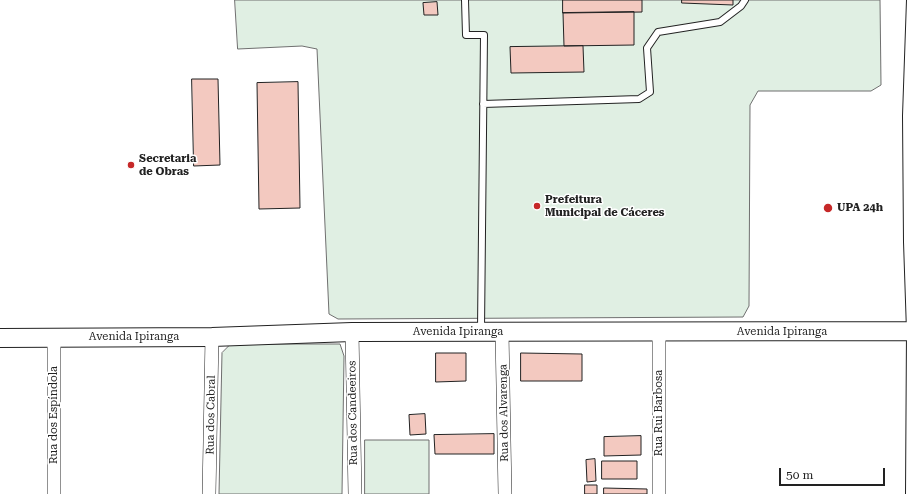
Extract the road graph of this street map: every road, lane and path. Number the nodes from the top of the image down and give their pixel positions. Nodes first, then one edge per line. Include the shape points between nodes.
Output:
1 (465, 0) edge
2 (745, 0) edge
3 (916, 0) edge
4 (483, 104) junction
5 (915, 116) edge
6 (915, 242) edge
7 (916, 331) junction
8 (352, 332) junction
9 (502, 332) junction
10 (481, 333) junction
11 (659, 333) junction
12 (54, 337) junction
13 (212, 337) junction
14 (0, 338) edge
15 (916, 476) edge
16 (54, 494) edge
17 (209, 494) edge
18 (355, 494) edge
19 (505, 494) edge
20 (659, 494) edge
21 (915, 494) edge

1 - 4 lane via 466,35 484,35
2 - 4 lane via 720,22 658,32 647,48 650,92 639,99
3 - 5 street
4 - 10 lane
5 - 6 street
6 - 7 street
7 - 11 street, Avenida Ipiranga
7 - 15 street
8 - 10 street, Avenida Ipiranga
8 - 13 street, Avenida Ipiranga
8 - 18 street, Rua dos Candeeiros
9 - 10 street, Avenida Ipiranga
9 - 11 street, Avenida Ipiranga
9 - 19 street, Rua dos Alvarenga
11 - 20 street, Rua Rui Barbosa
12 - 13 street, Avenida Ipiranga
12 - 14 street, Avenida Ipiranga
12 - 16 street, Rua dos Espíndola
13 - 17 street, Rua dos Cabral
15 - 21 street

